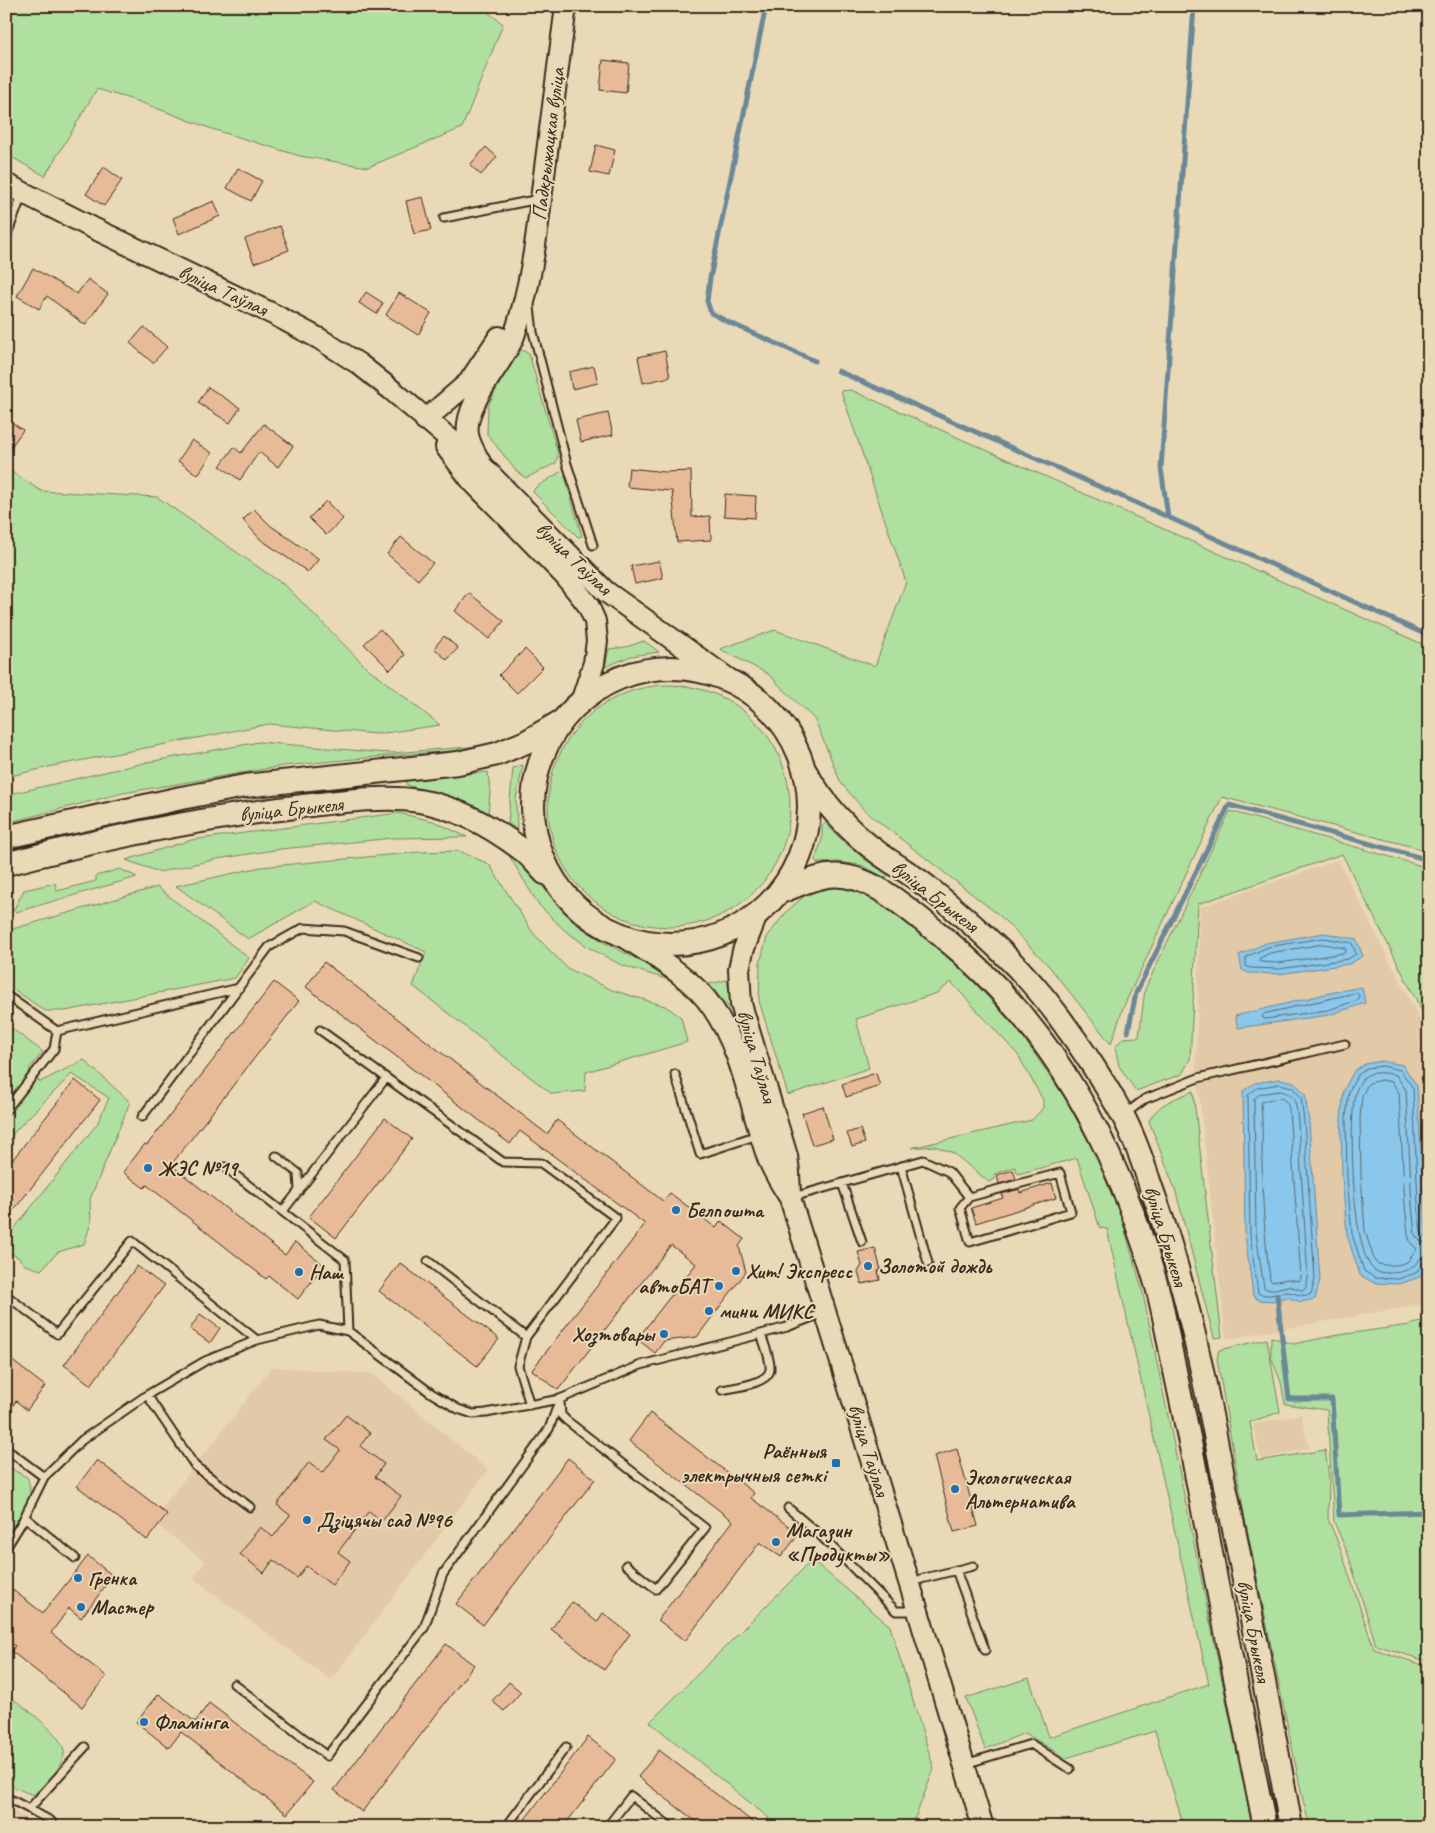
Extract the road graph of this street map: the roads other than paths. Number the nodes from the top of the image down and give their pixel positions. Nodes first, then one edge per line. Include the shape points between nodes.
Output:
1 (566, 6) edge
2 (15, 188) edge
3 (542, 198) junction
4 (444, 218) dead end
5 (6, 237) edge
6 (528, 282) junction
7 (425, 420) junction
8 (484, 468) junction
9 (593, 545) dead end
10 (734, 683) junction
11 (580, 702) junction
12 (563, 720) junction
13 (804, 769) junction
14 (6, 837) edge
15 (6, 864) edge
16 (555, 883) junction
17 (778, 893) junction
18 (756, 915) junction
19 (622, 936) junction
20 (419, 958) dead end
21 (239, 988) junction
22 (6, 995) edge
23 (320, 1030) dead end
24 (57, 1031) junction
25 (1345, 1044) dead end
26 (675, 1074) dead end
27 (386, 1078) junction
28 (6, 1110) edge
29 (1123, 1116) junction
30 (142, 1117) dead end
31 (761, 1134) junction
32 (276, 1156) dead end
33 (902, 1166) junction
34 (225, 1167) dead end
35 (842, 1183) junction
36 (299, 1192) junction
37 (969, 1196) junction
38 (790, 1198) junction
39 (283, 1212) junction
40 (862, 1242) dead end
41 (428, 1261) dead end
42 (928, 1263) dead end
43 (6, 1295) edge
44 (826, 1312) junction
45 (348, 1331) junction
46 (761, 1334) junction
47 (526, 1337) junction
48 (257, 1340) junction
49 (722, 1390) dead end
50 (147, 1395) junction
51 (560, 1399) junction
52 (530, 1405) junction
53 (6, 1449) edge
54 (44, 1477) junction
55 (250, 1507) dead end
56 (788, 1508) dead end
57 (25, 1517) junction
58 (6, 1548) edge
59 (75, 1558) dead end
60 (626, 1565) dead end
61 (973, 1566) dead end
62 (956, 1570) junction
63 (910, 1584) junction
64 (918, 1611) junction
65 (985, 1650) dead end
66 (234, 1684) dead end
67 (85, 1747) dead end
68 (566, 1747) dead end
69 (964, 1764) junction
70 (1070, 1769) dead end
71 (6, 1797) edge
72 (29, 1809) junction
73 (977, 1824) edge
74 (54, 1827) edge
75 (506, 1827) edge
76 (607, 1827) edge
77 (671, 1827) edge
78 (1265, 1827) edge
79 (1292, 1827) edge

1 - 3 main road, Падкрыжацкая вуліца
2 - 5 lane
2 - 7 main road, вуліца Таўлая via 320,339 359,364
3 - 4 lane
3 - 6 main road, Падкрыжацкая вуліца
6 - 7 main road via 469,382
6 - 8 main road via 513,337 469,419 472,448
6 - 9 lane via 532,332 567,464
7 - 8 main road, вуліца Таўлая
7 - 11 main road, вуліца Таўлая via 471,480 565,576 588,605 595,621 596,641 594,664
8 - 10 main road, вуліца Таўлая via 606,591
10 - 11 main road via 709,673 682,668 655,669 611,682
10 - 13 main road via 758,699 778,719 794,743
11 - 12 main road
12 - 14 main road, вуліца Брыкеля via 526,742 497,754 458,763 245,786
12 - 16 main road via 549,741 540,764 532,812 536,837
13 - 17 main road via 809,802 806,834 796,865
13 - 29 main road, вуліца Брыкеля via 816,791 857,835 928,887 1026,976 1058,1014
15 - 16 main road, вуліца Брыкеля via 238,814 391,799 419,801 449,809 492,829 522,850
16 - 19 main road via 596,923
17 - 18 main road
17 - 78 main road, вуліца Брыкеля via 826,876 846,875 869,883 910,911 966,956 1006,996 1037,1034 1096,1127 1136,1219 1158,1289
18 - 19 main road via 733,930 706,940 678,945
18 - 38 main road, вуліца Таўлая via 739,969 741,1004 787,1156
19 - 31 main road, вуліца Таўлая via 675,970 712,1006 731,1039
20 - 21 lane via 344,931 303,928 270,947
21 - 24 lane
21 - 30 lane
22 - 24 lane
23 - 27 lane
24 - 28 lane via 54,1049
25 - 29 lane via 1198,1078 1145,1099
26 - 31 lane via 700,1154
27 - 36 lane
27 - 47 lane via 504,1162 541,1164 616,1218
29 - 79 main road, вуліца Брыкеля via 1159,1208 1181,1282 1223,1474
31 - 38 main road, вуліца Таўлая via 769,1161
32 - 36 lane via 298,1173
33 - 35 lane
33 - 37 lane via 923,1160 949,1172
33 - 42 lane
34 - 39 lane
35 - 38 lane
35 - 40 lane
36 - 39 lane
37 - 37 lane via 960,1208 970,1242 1071,1212 1060,1172
38 - 44 main road, вуліца Таўлая
39 - 45 lane via 345,1260
41 - 47 lane
43 - 48 lane via 57,1334 132,1241
44 - 46 lane
44 - 63 main road, вуліца Таўлая
45 - 48 lane via 319,1325
45 - 52 lane via 431,1393 458,1409 473,1414
46 - 49 lane via 771,1368 769,1376
46 - 51 lane via 641,1365
47 - 52 lane via 518,1366
48 - 50 lane via 205,1361
50 - 54 lane via 82,1440
50 - 55 lane via 194,1466
51 - 52 lane
51 - 60 lane via 561,1415 705,1528 656,1589
51 - 66 lane via 549,1429 442,1574 424,1628 327,1756
53 - 54 lane
54 - 57 lane
56 - 64 lane via 820,1535 896,1611
57 - 58 lane
57 - 59 lane
61 - 62 lane
62 - 63 lane
62 - 65 lane
63 - 64 main road, вуліца Таўлая
64 - 69 main road, вуліца Таўлая
67 - 72 lane
68 - 75 lane
69 - 70 lane via 1031,1744
69 - 73 main road, вуліца Таўлая
71 - 72 lane
72 - 74 lane
76 - 77 lane via 631,1796

